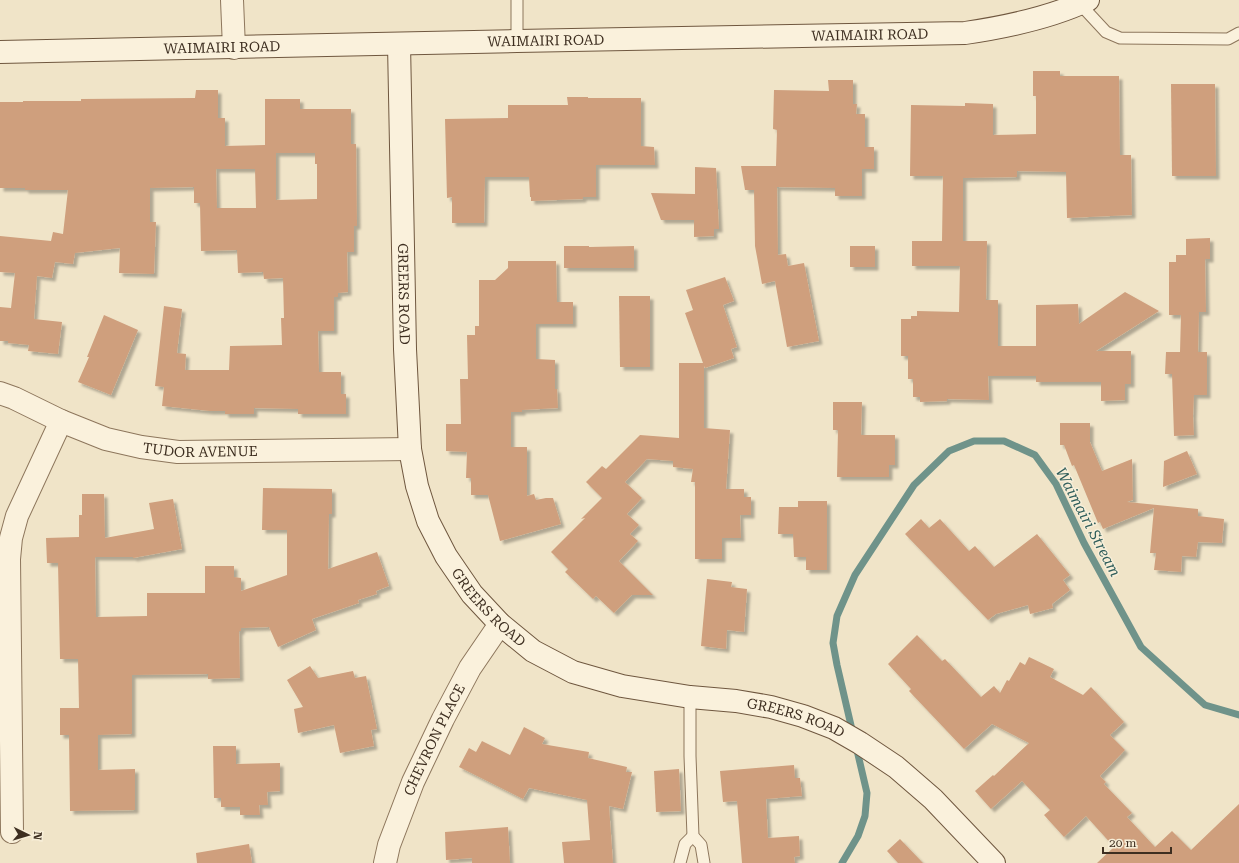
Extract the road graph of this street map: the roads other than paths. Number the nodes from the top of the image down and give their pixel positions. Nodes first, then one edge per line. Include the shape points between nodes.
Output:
1 (232, 0) edge
2 (517, 0) edge
3 (1084, 2) edge
4 (1239, 33) edge
5 (517, 41) junction
6 (399, 44) junction
7 (234, 48) junction
8 (0, 52) edge
9 (0, 393) edge
10 (60, 421) junction
11 (410, 449) junction
12 (500, 624) junction
13 (690, 697) junction
14 (12, 832) dead end
15 (693, 836) junction
16 (385, 863) edge
17 (680, 863) edge
18 (704, 863) edge
19 (994, 863) edge

1 - 7 street
2 - 5 lane
3 - 4 lane via 1106,32 1120,38 1228,39
3 - 5 street, WAIMAIRI ROAD via 1012,25 965,34
5 - 6 street, WAIMAIRI ROAD
6 - 7 street, WAIMAIRI ROAD
6 - 11 street, GREERS ROAD via 405,349
7 - 8 street, WAIMAIRI ROAD
9 - 10 street, TUDOR AVENUE
10 - 11 street, TUDOR AVENUE via 106,439 178,452
10 - 14 street via 17,516 11,538 9,567
11 - 12 street, GREERS ROAD via 417,486 428,521 446,556 472,594
12 - 13 street, GREERS ROAD via 532,650 573,672 622,686
12 - 16 street, CHEVRON PLACE via 470,668 443,719 413,782 389,844
13 - 15 lane
13 - 19 street, GREERS ROAD via 771,707 834,728 860,742 896,767 933,799
15 - 17 lane via 685,844
15 - 18 lane via 701,845

